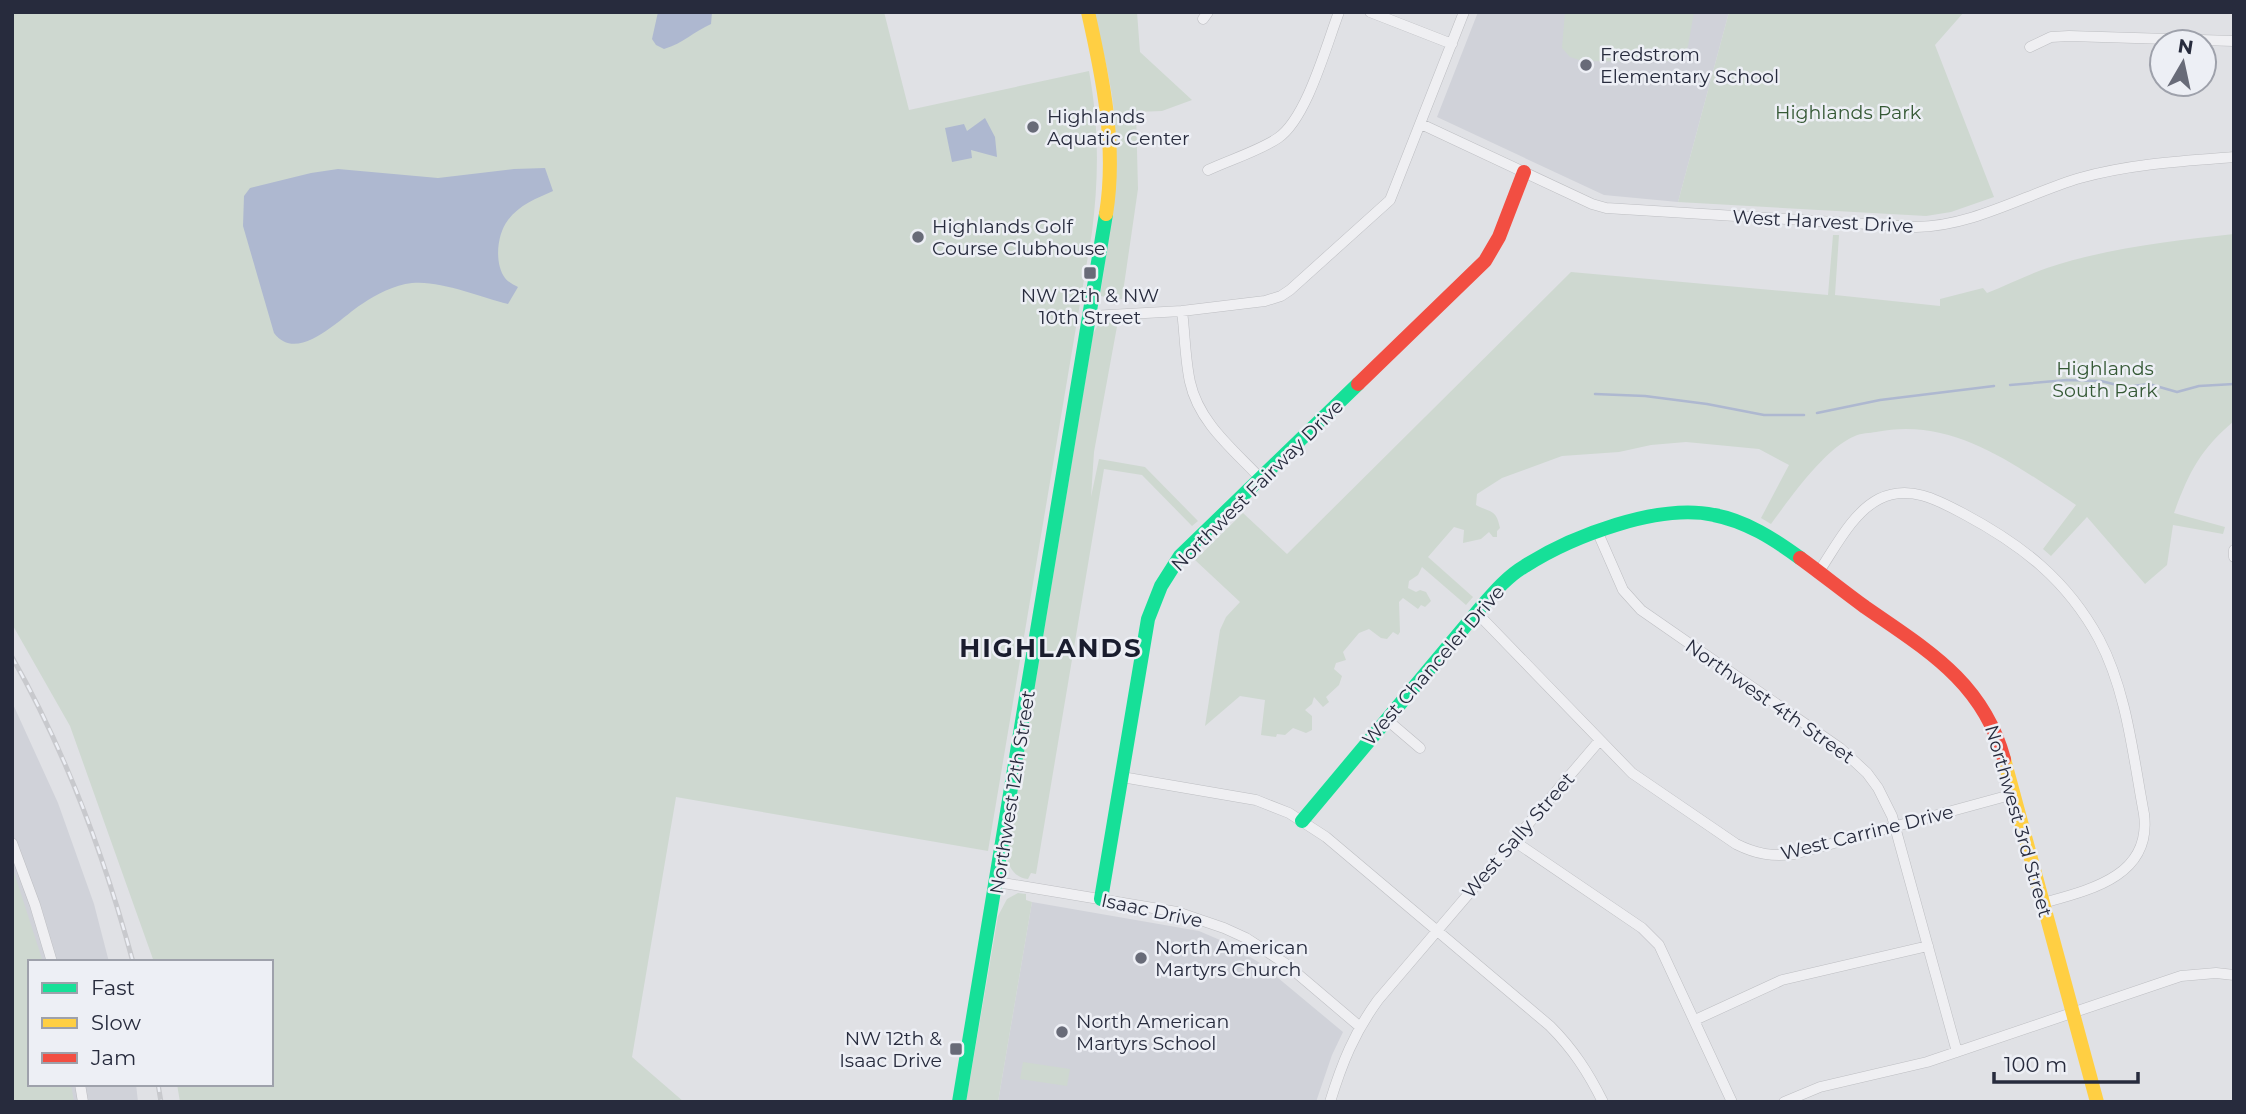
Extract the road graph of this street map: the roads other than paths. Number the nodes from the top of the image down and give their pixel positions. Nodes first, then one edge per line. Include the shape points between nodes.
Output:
1 (1088, 12) edge
2 (1339, 12) edge
3 (1370, 12) edge
4 (1464, 12) edge
5 (2234, 41) edge
6 (1452, 44) junction
7 (2030, 47) dead end
8 (1421, 124) junction
9 (2234, 157) edge
10 (1208, 170) dead end
11 (1524, 172) junction
12 (1182, 311) junction
13 (1091, 316) junction
14 (1261, 479) junction
15 (1598, 533) junction
16 (2234, 550) edge
17 (2234, 557) edge
18 (1818, 573) junction
19 (1476, 612) junction
20 (1386, 719) junction
21 (1600, 740) junction
22 (1420, 748) dead end
23 (1122, 777) junction
24 (2014, 794) junction
25 (1302, 821) junction
26 (1895, 827) junction
27 (1514, 841) junction
28 (12, 843) edge
29 (997, 882) junction
30 (1101, 899) junction
31 (2043, 904) junction
32 (1436, 930) junction
33 (1928, 946) junction
34 (51, 960) edge
35 (2234, 975) edge
36 (2073, 1013) junction
37 (1695, 1020) junction
38 (1359, 1026) junction
39 (1957, 1052) junction
40 (960, 1102) edge
41 (1330, 1102) edge
42 (1603, 1102) edge
43 (1732, 1102) edge
44 (1784, 1102) edge
45 (2097, 1102) edge

1 - 13 street, Northwest 12th Street via 1105,90 1111,147 1107,215
2 - 10 street via 1294,122 1277,139
3 - 6 street
4 - 6 street
5 - 7 street via 2069,36 2051,37
6 - 8 street
8 - 11 street, West Harvest Drive
8 - 12 street via 1390,200 1290,290 1265,302
9 - 11 street, West Harvest Drive via 2105,171 1963,220 1928,227 1620,210 1592,204
11 - 14 street, Northwest Fairway Drive via 1485,261
12 - 13 street
12 - 14 street via 1189,380 1200,411
13 - 29 street, Northwest 12th Street
14 - 23 street, Northwest Fairway Drive via 1180,556 1154,596
15 - 18 street, West Chanceler Drive via 1667,514 1718,515 1764,534
15 - 19 street, West Chanceler Drive via 1524,566
15 - 26 street, Northwest 4th Street via 1633,603 1840,748 1878,788
16 - 17 street
18 - 24 street, Northwest 3rd Street via 1937,656 1966,683 1997,734
18 - 31 street via 1862,512 1891,495 1917,494 1938,500 2020,547 2078,605 2099,639 2118,687 2145,834 2137,856 2122,874
19 - 20 street, West Chanceler Drive
19 - 21 street, West Carrine Drive
20 - 22 street
20 - 25 street, West Chanceler Drive
21 - 26 street, West Carrine Drive via 1643,781 1749,851 1794,854
21 - 27 street, West Sally Street
23 - 25 street via 1256,800
23 - 30 street, Northwest Fairway Drive
24 - 26 street, West Carrine Drive
24 - 31 street, Northwest 3rd Street
25 - 32 street via 1344,850
26 - 33 street, Northwest 4th Street
27 - 32 street, West Sally Street
27 - 37 street via 1652,936 1668,959
28 - 34 street
29 - 30 street, Isaac Drive
29 - 40 street, Northwest 12th Street
30 - 38 street, Isaac Drive via 1189,915 1246,938 1286,964
31 - 36 street, Northwest 3rd Street
32 - 38 street, West Sally Street
32 - 42 street via 1562,1038 1587,1070
33 - 37 street via 1782,980
33 - 39 street, Northwest 4th Street
35 - 36 street via 2181,976
36 - 39 street
36 - 45 street, Northwest 3rd Street
37 - 43 street
38 - 41 street, West Sally Street
39 - 44 street via 1820,1087

